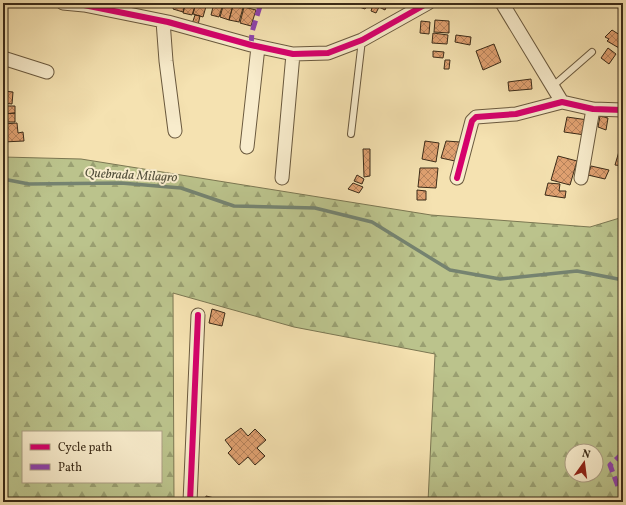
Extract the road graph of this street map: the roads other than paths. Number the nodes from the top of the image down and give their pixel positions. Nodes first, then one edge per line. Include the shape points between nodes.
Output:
1 (63, 3) edge
2 (428, 3) edge
3 (502, 3) edge
4 (163, 21) junction
5 (362, 40) junction
6 (258, 47) junction
7 (592, 52) dead end
8 (292, 54) junction
9 (3, 58) edge
10 (47, 72) dead end
11 (553, 86) junction
12 (562, 102) junction
13 (593, 109) junction
14 (623, 110) edge
15 (175, 131) dead end
16 (351, 134) dead end
17 (247, 147) dead end
18 (282, 178) dead end
19 (457, 178) dead end
20 (581, 178) dead end
21 (198, 315) dead end
22 (190, 502) edge

1 - 4 street
2 - 5 street
3 - 11 street
4 - 6 street
4 - 15 street
5 - 8 street via 328,54
5 - 16 lane
6 - 8 street
6 - 17 street
7 - 11 lane
8 - 18 street
9 - 10 street
11 - 12 street
12 - 13 street
12 - 19 street via 516,114 476,118 472,121
13 - 14 street
13 - 20 street
21 - 22 street

